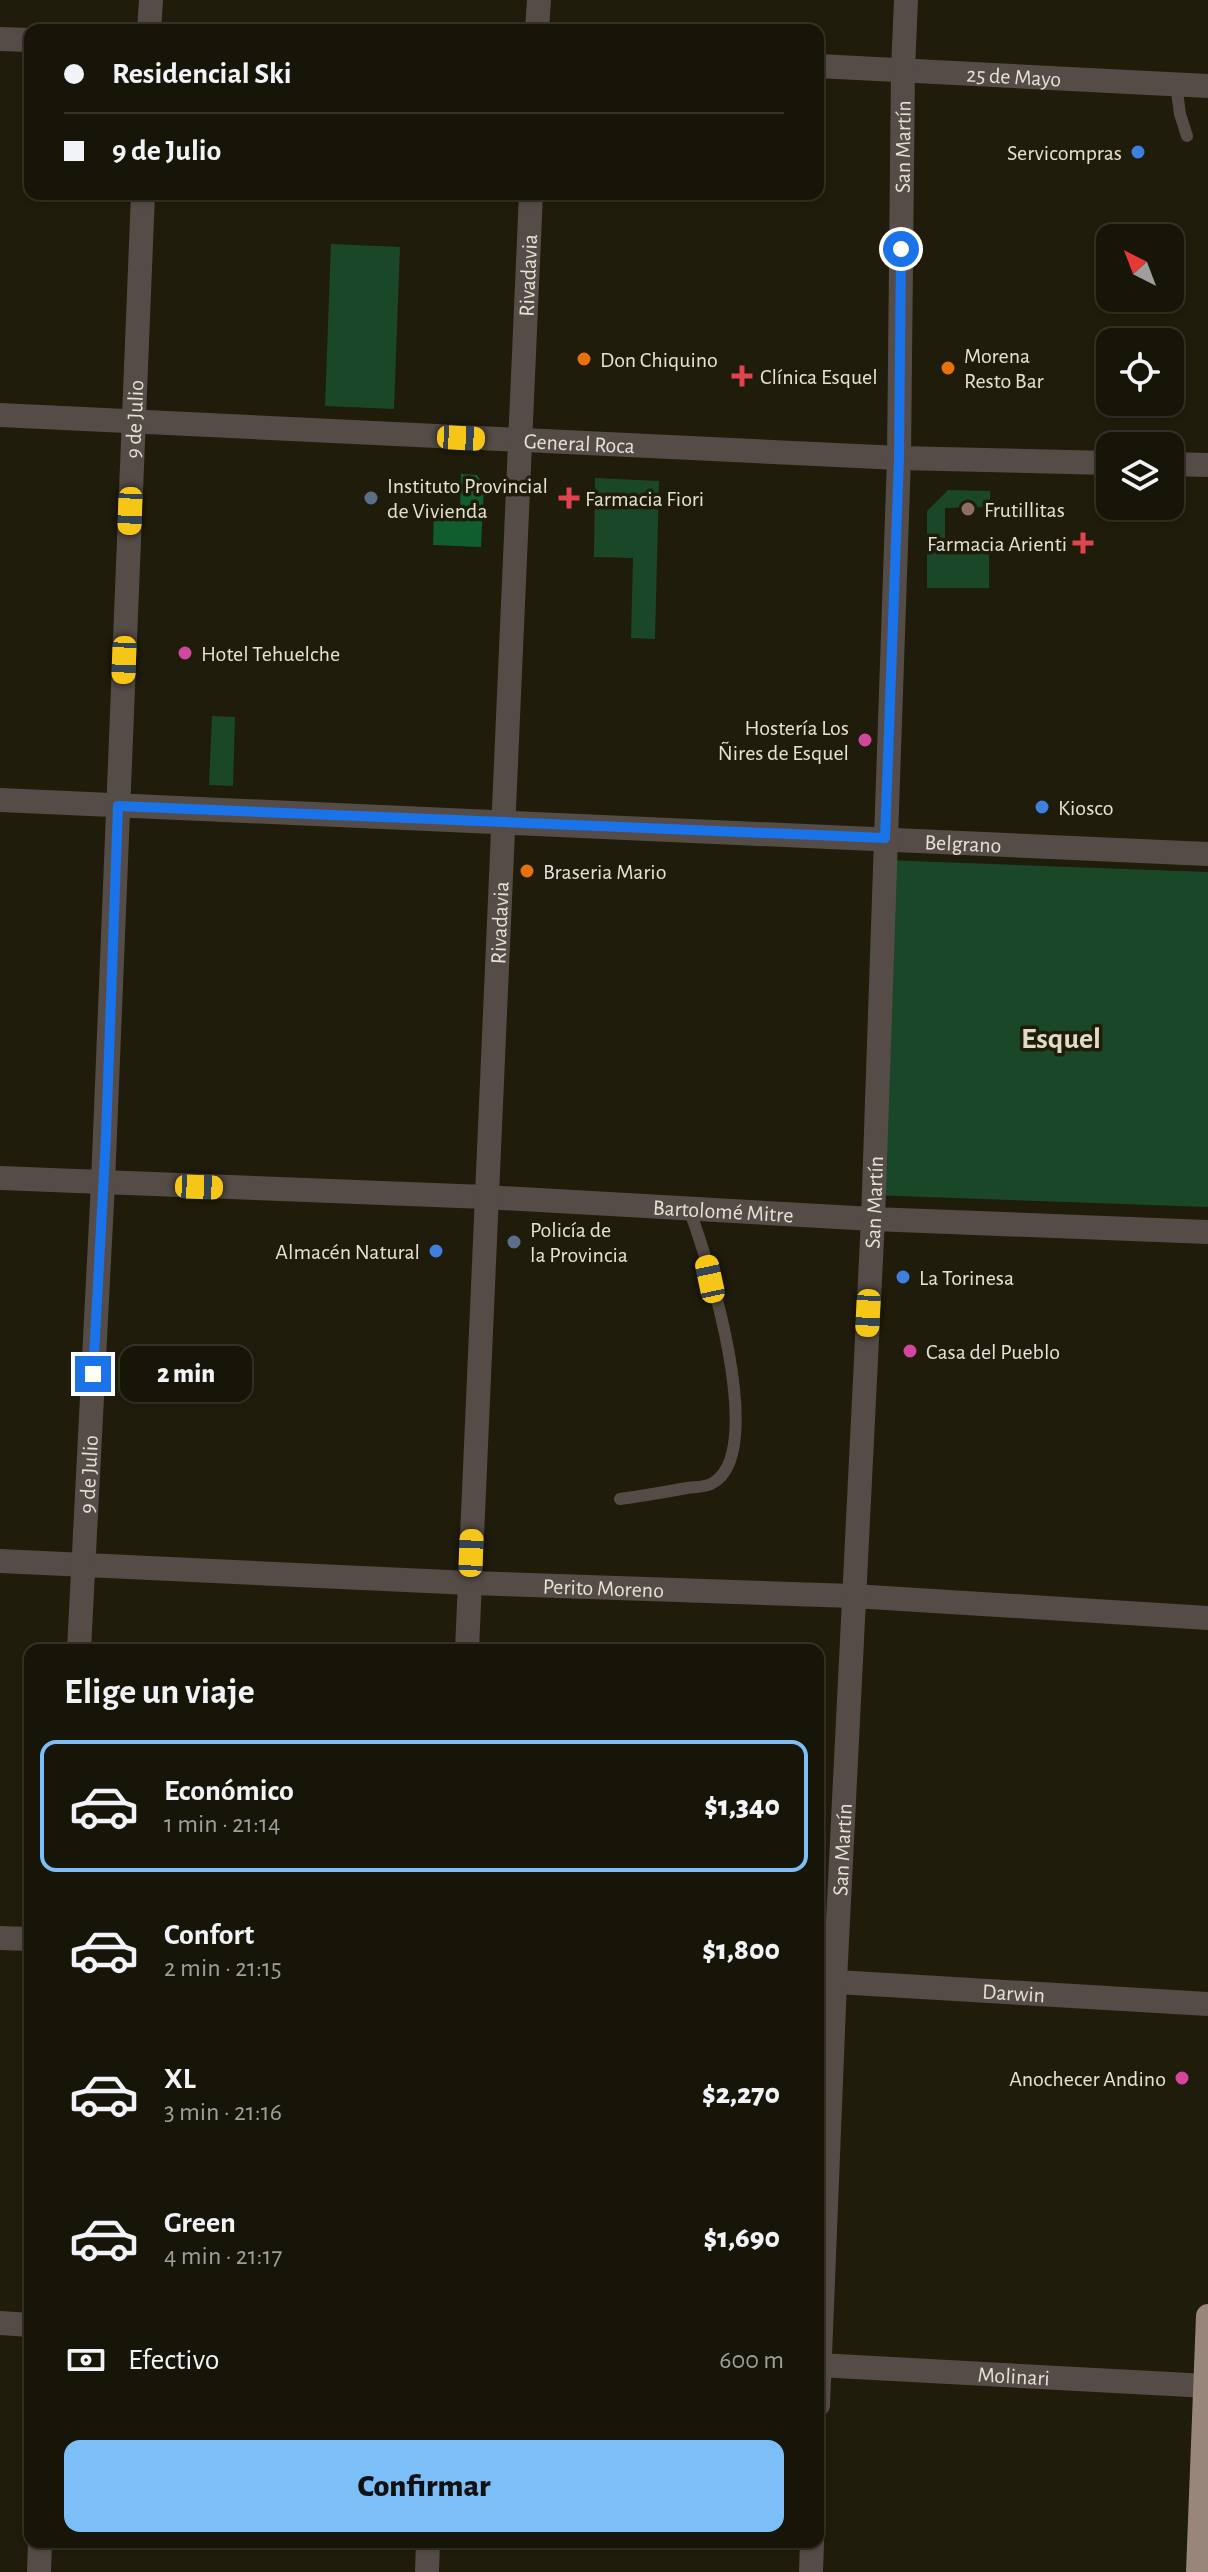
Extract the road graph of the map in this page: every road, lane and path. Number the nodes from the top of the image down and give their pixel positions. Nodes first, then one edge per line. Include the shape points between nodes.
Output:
1 (151, 0) edge
2 (539, 0) edge
3 (906, 0) edge
4 (149, 24) edge
5 (537, 24) edge
6 (0, 39) edge
7 (24, 40) edge
8 (824, 66) edge
9 (903, 70) junction
10 (1176, 84) junction
11 (1208, 86) edge
12 (1187, 136) dead end
13 (143, 200) edge
14 (531, 200) edge
15 (0, 415) edge
16 (134, 421) junction
17 (520, 441) junction
18 (899, 458) junction
19 (1096, 463) edge
20 (1184, 464) edge
21 (1208, 465) edge
22 (0, 800) edge
23 (118, 806) junction
24 (502, 822) junction
25 (885, 838) junction
26 (1208, 854) edge
27 (0, 1178) edge
28 (103, 1183) junction
29 (485, 1197) junction
30 (689, 1209) junction
31 (873, 1219) junction
32 (1208, 1232) edge
33 (620, 1499) dead end
34 (0, 1561) edge
35 (83, 1564) junction
36 (470, 1583) junction
37 (853, 1596) junction
38 (1208, 1618) edge
39 (79, 1644) edge
40 (467, 1644) edge
41 (0, 1938) edge
42 (24, 1939) edge
43 (826, 1981) edge
44 (1208, 2004) edge
45 (824, 2091) edge
46 (1208, 2316) edge
47 (0, 2323) edge
48 (24, 2325) edge
49 (824, 2365) edge
50 (1207, 2386) edge
51 (40, 2548) edge
52 (428, 2548) edge
53 (812, 2548) edge
54 (39, 2572) edge
55 (427, 2572) edge
56 (811, 2572) edge
57 (1198, 2572) edge

1 - 4 street
2 - 5 street
3 - 9 street, San Martín
6 - 7 street
8 - 9 street, 25 de Mayo
9 - 10 street, 25 de Mayo
9 - 18 street, San Martín
10 - 11 street, 25 de Mayo
10 - 12 lane
13 - 16 street, 9 de Julio
14 - 17 street, Rivadavia
15 - 16 street, General Roca
16 - 17 street, General Roca
16 - 23 street, 9 de Julio
17 - 18 street, General Roca
17 - 24 street, Rivadavia
18 - 19 street, General Roca
18 - 25 street, San Martín
20 - 21 street
22 - 23 street, Belgrano
23 - 24 street, Belgrano
23 - 28 street, 9 de Julio
24 - 25 street, Belgrano
24 - 29 street, Rivadavia
25 - 26 street, Belgrano
25 - 31 street, San Martín
27 - 28 street, Bartolomé Mitre
28 - 29 street, Bartolomé Mitre
28 - 35 street, 9 de Julio
29 - 30 street, Bartolomé Mitre
29 - 36 street, Rivadavia
30 - 31 street, Bartolomé Mitre
30 - 33 lane via 703,1245 735,1383 733,1456 711,1484
31 - 32 street, Bartolomé Mitre
31 - 37 street, San Martín
34 - 35 street, Perito Moreno
35 - 36 street, Perito Moreno
35 - 39 street, 9 de Julio
36 - 37 street, Perito Moreno
36 - 40 street, Rivadavia
37 - 38 street, Perito Moreno
37 - 43 street, San Martín
41 - 42 street
43 - 44 street, Darwin
43 - 45 street, San Martín
46 - 50 highway
47 - 48 street
49 - 50 street, Molinari
50 - 57 highway
51 - 54 street
52 - 55 street
53 - 56 street

